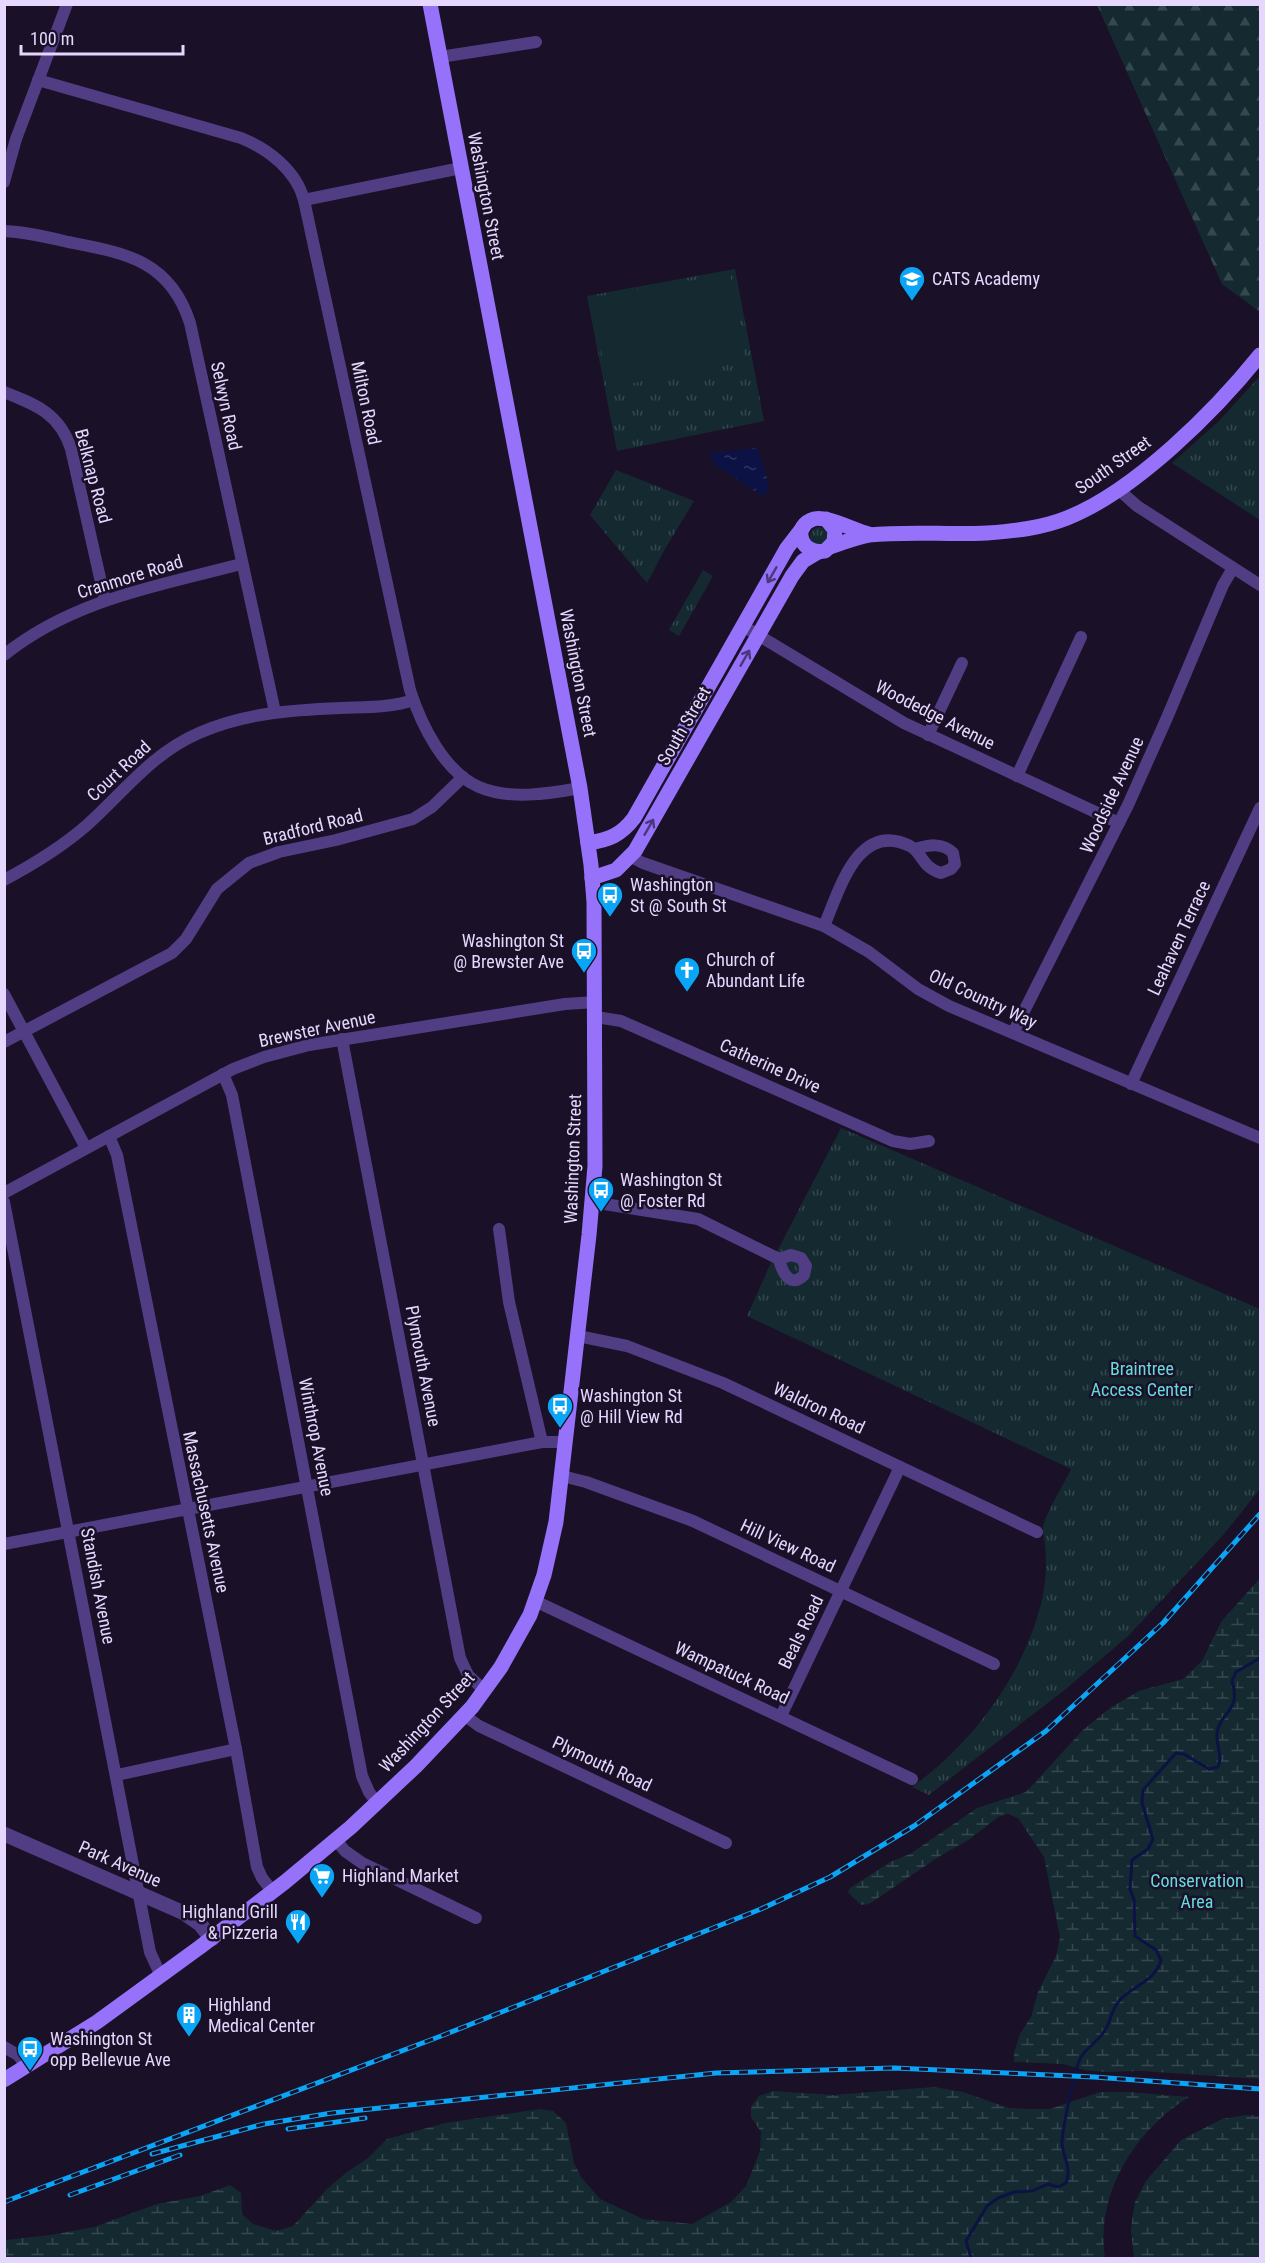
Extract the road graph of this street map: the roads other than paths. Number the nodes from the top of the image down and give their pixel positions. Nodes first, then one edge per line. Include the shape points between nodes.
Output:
1 (67, 4) edge
2 (430, 4) edge
3 (536, 42) dead end
4 (440, 57) junction
5 (38, 80) junction
6 (461, 168) junction
7 (4, 182) edge
8 (304, 200) junction
9 (4, 231) edge
10 (1260, 355) edge
11 (4, 392) edge
12 (1118, 489) junction
13 (826, 519) junction
14 (804, 526) junction
15 (878, 535) junction
16 (824, 550) junction
17 (241, 564) junction
18 (1233, 568) junction
19 (1260, 585) edge
20 (105, 600) junction
21 (743, 626) junction
22 (759, 634) junction
23 (1081, 637) dead end
24 (4, 655) edge
25 (962, 663) dead end
26 (413, 700) junction
27 (275, 712) junction
28 (928, 735) junction
29 (1017, 776) junction
30 (463, 777) junction
31 (580, 788) junction
32 (1260, 808) edge
33 (1119, 823) junction
34 (588, 843) junction
35 (915, 849) dead end
36 (631, 856) junction
37 (592, 878) junction
38 (4, 880) edge
39 (824, 926) junction
40 (4, 994) edge
41 (596, 1010) junction
42 (25, 1031) junction
43 (1013, 1033) junction
44 (342, 1040) junction
45 (4, 1042) edge
46 (223, 1074) junction
47 (1131, 1084) junction
48 (109, 1137) junction
49 (1260, 1138) edge
50 (929, 1141) dead end
51 (86, 1148) junction
52 (4, 1192) edge
53 (592, 1202) junction
54 (4, 1203) edge
55 (499, 1229) dead end
56 (778, 1259) dead end
57 (578, 1336) junction
58 (542, 1442) junction
59 (565, 1442) junction
60 (424, 1464) junction
61 (900, 1467) junction
62 (562, 1476) junction
63 (307, 1486) junction
64 (187, 1509) junction
65 (69, 1532) junction
66 (1036, 1532) dead end
67 (4, 1544) edge
68 (840, 1591) junction
69 (535, 1601) junction
70 (994, 1664) dead end
71 (485, 1691) junction
72 (464, 1715) junction
73 (781, 1716) junction
74 (236, 1749) junction
75 (117, 1775) junction
76 (912, 1779) dead end
77 (377, 1803) junction
78 (4, 1834) edge
79 (336, 1840) junction
80 (726, 1843) dead end
81 (273, 1892) junction
82 (139, 1893) junction
83 (477, 1918) dead end
84 (212, 1939) junction
85 (161, 1976) junction
86 (4, 2047) edge
87 (27, 2067) junction
88 (4, 2080) edge

1 - 5 street
2 - 4 main road, Washington Street
3 - 4 street
4 - 6 main road, Washington Street
5 - 7 street
5 - 8 street, Milton Road via 249,142 285,168
6 - 8 street
6 - 31 main road, Washington Street
8 - 26 street, Milton Road
9 - 17 street, Selwyn Road via 130,256 156,272 175,292 190,323
10 - 12 main road, South Street via 1197,423
11 - 20 street, Belknap Road via 47,412 63,429
12 - 15 main road, South Street via 1070,517 1033,528 971,534
12 - 18 street via 1137,506
13 - 14 main road via 812,519
13 - 15 main road, South Street
13 - 16 main road via 836,533 835,540
14 - 16 main road via 803,543 810,550
14 -> 21 main road, South Street
15 - 16 main road, South Street
16 - 22 main road, South Street via 799,565
17 - 20 street, Cranmore Road
17 - 27 street, Selwyn Road
18 - 19 street
18 - 33 street, Woodside Avenue
20 - 24 street, Cranmore Road via 57,621
21 - 22 street, Woodedge Avenue
21 - 34 main road, South Street via 630,824 615,837
22 - 28 street, Woodedge Avenue
36 -> 22 main road, South Street
23 - 29 street
25 - 28 street
26 - 27 street, Court Road via 393,705
26 - 30 street, Milton Road via 432,739
27 - 38 street, Court Road via 218,725 172,747 139,773 78,833
28 - 29 street, Woodedge Avenue
29 - 33 street, Woodedge Avenue
30 - 31 street, Milton Road via 486,789 512,793 547,794
30 - 42 street, Bradford Road via 432,807 413,819 249,863 217,889 186,939 171,953
31 - 34 main road, Washington Street
32 - 47 street, Leahaven Terrace
33 - 43 street, Woodside Avenue
34 - 37 main road, Washington Street
35 - 39 street via 887,842 860,854 842,880
36 - 37 main road, South Street via 616,870
36 - 39 street, Old Country Way
37 - 41 main road, Washington Street
39 - 43 street, Old Country Way via 863,948 928,995
40 - 42 street
41 - 44 street, Brewster Avenue via 565,1004
41 - 50 street, Catherine Drive via 893,1141
41 - 53 main road, Washington Street
42 - 45 street, Bradford Road
42 - 51 street
43 - 47 street, Old Country Way
44 - 46 street, Brewster Avenue via 264,1057
44 - 60 street, Plymouth Avenue
46 - 48 street, Brewster Avenue
46 - 63 street, Winthrop Avenue via 232,1095
47 - 49 street, Old Country Way
48 - 51 street, Brewster Avenue
48 - 64 street, Massachusetts Avenue via 117,1155
51 - 52 street, Brewster Avenue
53 - 56 street via 698,1219
53 - 57 main road, Washington Street
54 - 65 street, Standish Avenue
55 - 58 street via 509,1302
57 - 59 main road, Washington Street
57 - 61 street, Waldron Road via 627,1346 708,1377
58 - 59 street
58 - 60 street
59 - 62 main road, Washington Street
60 - 63 street
60 - 71 street, Plymouth Avenue via 460,1658 468,1675
61 - 66 street, Waldron Road
61 - 68 street, Beals Road
62 - 68 street, Hill View Road via 682,1517
62 - 69 main road, Washington Street via 551,1550
63 - 64 street
63 - 77 street, Winthrop Avenue via 362,1776
64 - 65 street
64 - 74 street, Massachusetts Avenue
65 - 67 street
65 - 75 street, Standish Avenue
68 - 70 street, Hill View Road
68 - 73 street, Beals Road
69 - 71 main road, Washington Street via 513,1648
69 - 73 street, Wampatuck Road
71 - 72 main road, Washington Street
72 - 77 main road, Washington Street
72 - 80 street, Plymouth Road via 479,1726
73 - 76 street, Wampatuck Road
74 - 75 street
74 - 81 street, Massachusetts Avenue via 257,1867
75 - 82 street, Standish Avenue
77 - 79 main road, Washington Street
78 - 82 street, Park Avenue
79 - 81 main road, Washington Street
79 - 83 street via 362,1863
81 - 84 main road, Washington Street
82 - 84 street, Park Avenue via 190,1916
82 - 85 street, Standish Avenue via 150,1952
84 - 85 main road, Washington Street
85 - 87 main road, Washington Street
86 - 87 street via 18,2055
87 - 88 main road, Washington Street

